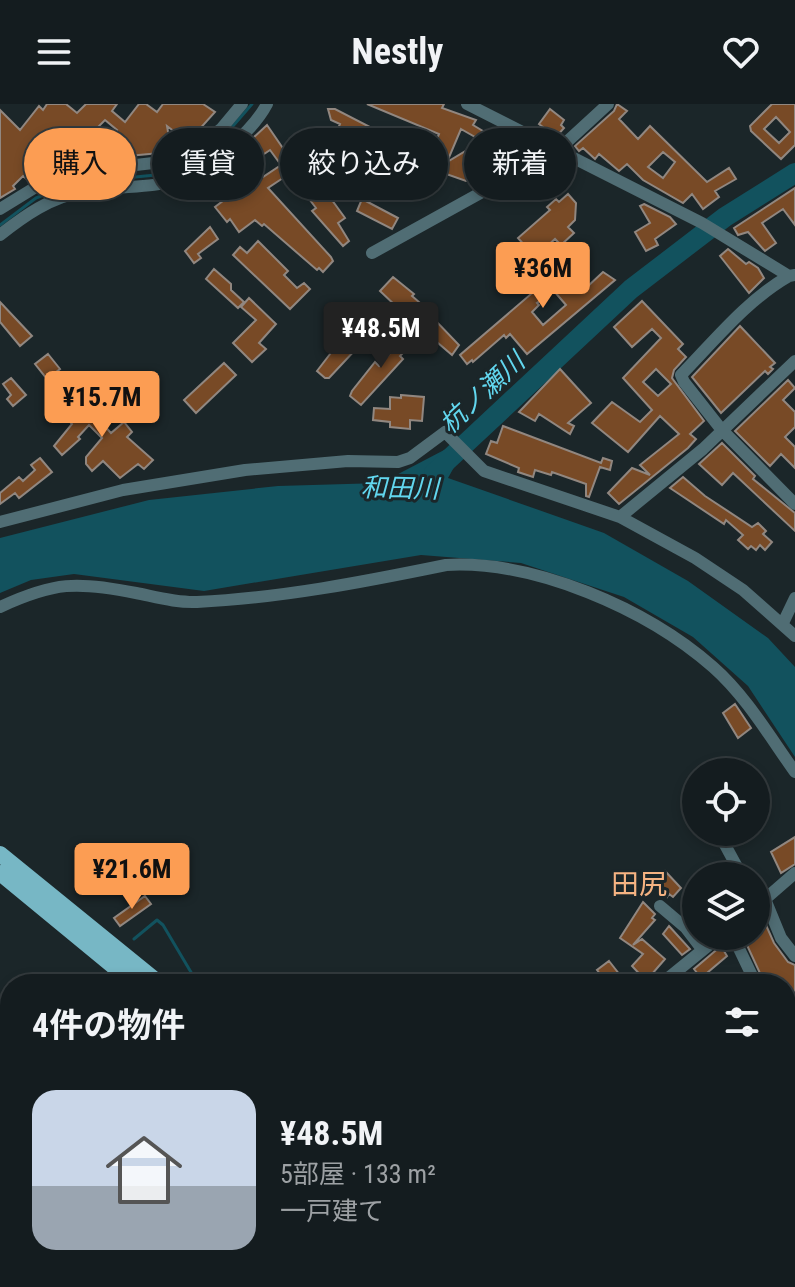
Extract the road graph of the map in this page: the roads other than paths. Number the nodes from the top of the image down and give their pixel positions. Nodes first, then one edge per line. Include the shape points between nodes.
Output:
1 (242, 104) edge
2 (267, 104) edge
3 (608, 104) edge
4 (469, 105) edge
5 (514, 128) edge
6 (576, 133) edge
7 (576, 159) edge
8 (468, 200) edge
9 (0, 209) edge
10 (0, 235) edge
11 (372, 253) dead end
12 (792, 276) edge
13 (795, 361) edge
14 (721, 429) junction
15 (795, 504) edge
16 (620, 517) junction
17 (0, 522) edge
18 (795, 598) edge
19 (0, 607) edge
20 (783, 623) junction
21 (795, 636) edge
22 (795, 772) edge
23 (0, 854) edge
24 (0, 873) edge
25 (795, 873) edge
26 (770, 892) edge
27 (660, 906) dead end
28 (770, 918) edge
29 (682, 925) edge
30 (701, 950) edge
31 (739, 950) edge
32 (795, 956) edge
33 (123, 974) edge
34 (148, 974) edge
35 (673, 974) edge
36 (750, 974) edge

1 - 9 street via 196,149 162,162 57,174
2 - 10 street via 248,131 194,175 174,183 60,198
3 - 6 street
4 - 5 street
7 - 12 street
8 - 11 street
12 - 14 street via 737,317 681,375
13 - 14 street
14 - 15 street
14 - 16 street
16 - 17 street via 484,471 445,432 398,462 245,470 123,490
16 - 20 street via 731,582
18 - 20 street
19 - 22 street via 61,585 110,587 192,602 276,596 446,565 541,577 640,615 674,637 714,668 743,700
20 - 21 street
23 - 34 main road
24 - 33 main road
25 - 26 street
27 - 29 street
28 - 32 street
30 - 35 street
31 - 36 street

